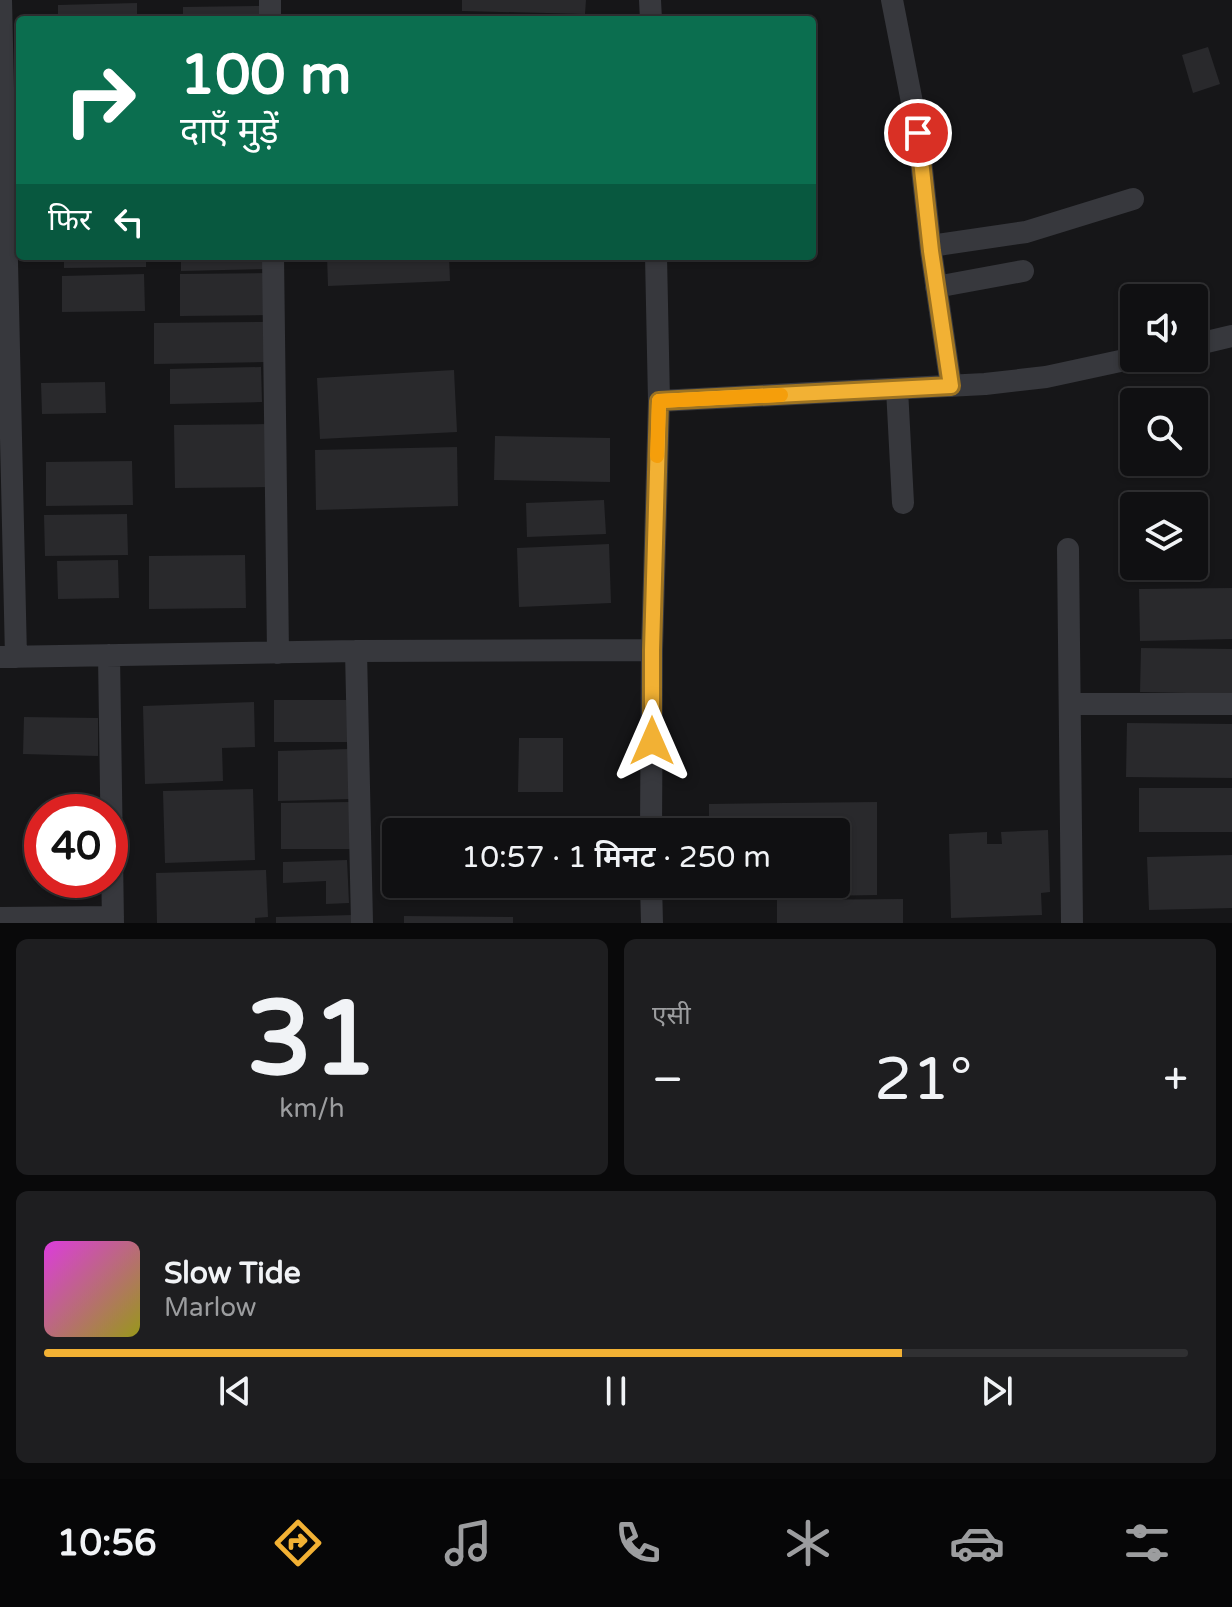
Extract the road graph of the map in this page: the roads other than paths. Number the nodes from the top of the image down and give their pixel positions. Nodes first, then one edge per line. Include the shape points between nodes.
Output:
1 (1, 0) edge
2 (892, 0) edge
3 (1133, 199) dead end
4 (931, 246) junction
5 (273, 260) edge
6 (656, 260) edge
7 (1023, 271) dead end
8 (936, 287) junction
9 (1232, 336) edge
10 (1208, 342) edge
11 (1120, 361) edge
12 (951, 386) junction
13 (897, 389) junction
14 (659, 401) junction
15 (903, 503) dead end
16 (1068, 549) dead end
17 (652, 650) junction
18 (356, 651) junction
19 (278, 653) junction
20 (109, 655) junction
21 (8, 657) edge
22 (1070, 704) junction
23 (1232, 704) edge
24 (651, 818) edge
25 (651, 898) edge
26 (0, 918) edge
27 (113, 920) edge
28 (362, 923) edge
29 (652, 923) edge
30 (1072, 923) edge

1 - 21 street
2 - 4 street via 918,133
3 - 4 street via 1026,232
4 - 8 street
5 - 19 street
6 - 14 street
7 - 8 street
8 - 12 street
9 - 10 street
11 - 12 street via 1046,377
12 - 13 street
13 - 14 street
13 - 15 street
14 - 17 street
16 - 22 street
17 - 18 street
17 - 24 street
18 - 19 street
18 - 28 street
19 - 20 street
20 - 21 street
20 - 27 street
22 - 23 street
22 - 30 street
25 - 29 street
26 - 27 street

